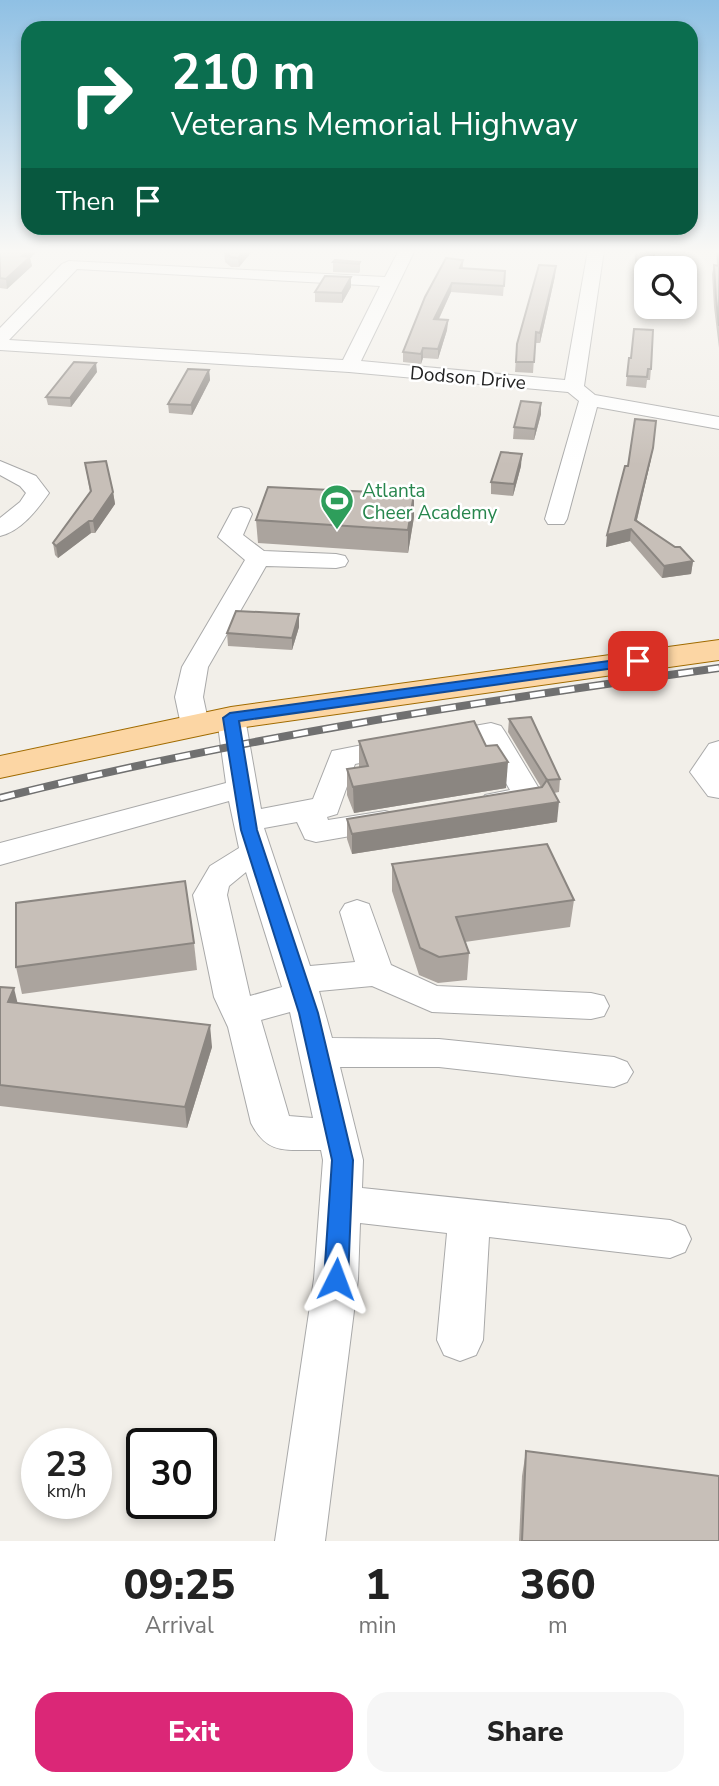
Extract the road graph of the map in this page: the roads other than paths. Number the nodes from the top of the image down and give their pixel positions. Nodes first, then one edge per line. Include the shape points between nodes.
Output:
1 (15, 322) edge
2 (371, 322) edge
3 (589, 322) edge
4 (0, 338) edge
5 (0, 345) edge
6 (349, 366) junction
7 (582, 393) junction
8 (719, 423) edge
9 (0, 467) edge
10 (241, 514) dead end
11 (556, 519) dead end
12 (0, 529) edge
13 (258, 558) junction
14 (336, 561) dead end
15 (719, 650) edge
16 (213, 722) junction
17 (719, 750) edge
18 (0, 767) edge
19 (719, 789) edge
20 (462, 808) edge
21 (309, 810) junction
22 (409, 817) edge
23 (249, 821) junction
24 (0, 854) edge
25 (357, 912) dead end
26 (376, 973) junction
27 (300, 987) junction
28 (591, 1006) dead end
29 (239, 1012) junction
30 (317, 1052) junction
31 (614, 1072) dead end
32 (337, 1135) junction
33 (340, 1203) junction
34 (469, 1217) junction
35 (670, 1238) dead end
36 (460, 1340) dead end
37 (300, 1541) edge

1 - 4 street
2 - 6 street
3 - 7 street
5 - 6 street, Dodson Drive
6 - 7 street, Dodson Drive
7 - 8 street, Dodson Drive
7 - 11 street
9 - 12 street via 28,481 37,493 29,507
10 - 13 street via 230,537
13 - 14 street
13 - 16 street via 195,667 189,697
15 - 16 main road
16 - 18 main road
16 - 23 street
17 - 19 street via 705,772
20 - 21 street via 528,797 491,732 342,757 326,807
21 - 22 street via 316,832
21 - 23 street
23 - 24 street
23 - 27 street
23 - 29 street via 210,895
25 - 26 street
26 - 27 street
26 - 28 street via 432,999
27 - 29 street
27 - 30 street
29 - 32 street via 271,1123 278,1132
30 - 31 street via 439,1053
30 - 32 street
32 - 33 street via 343,1160
33 - 34 street
33 - 37 street via 336,1279
34 - 35 street
34 - 36 street

